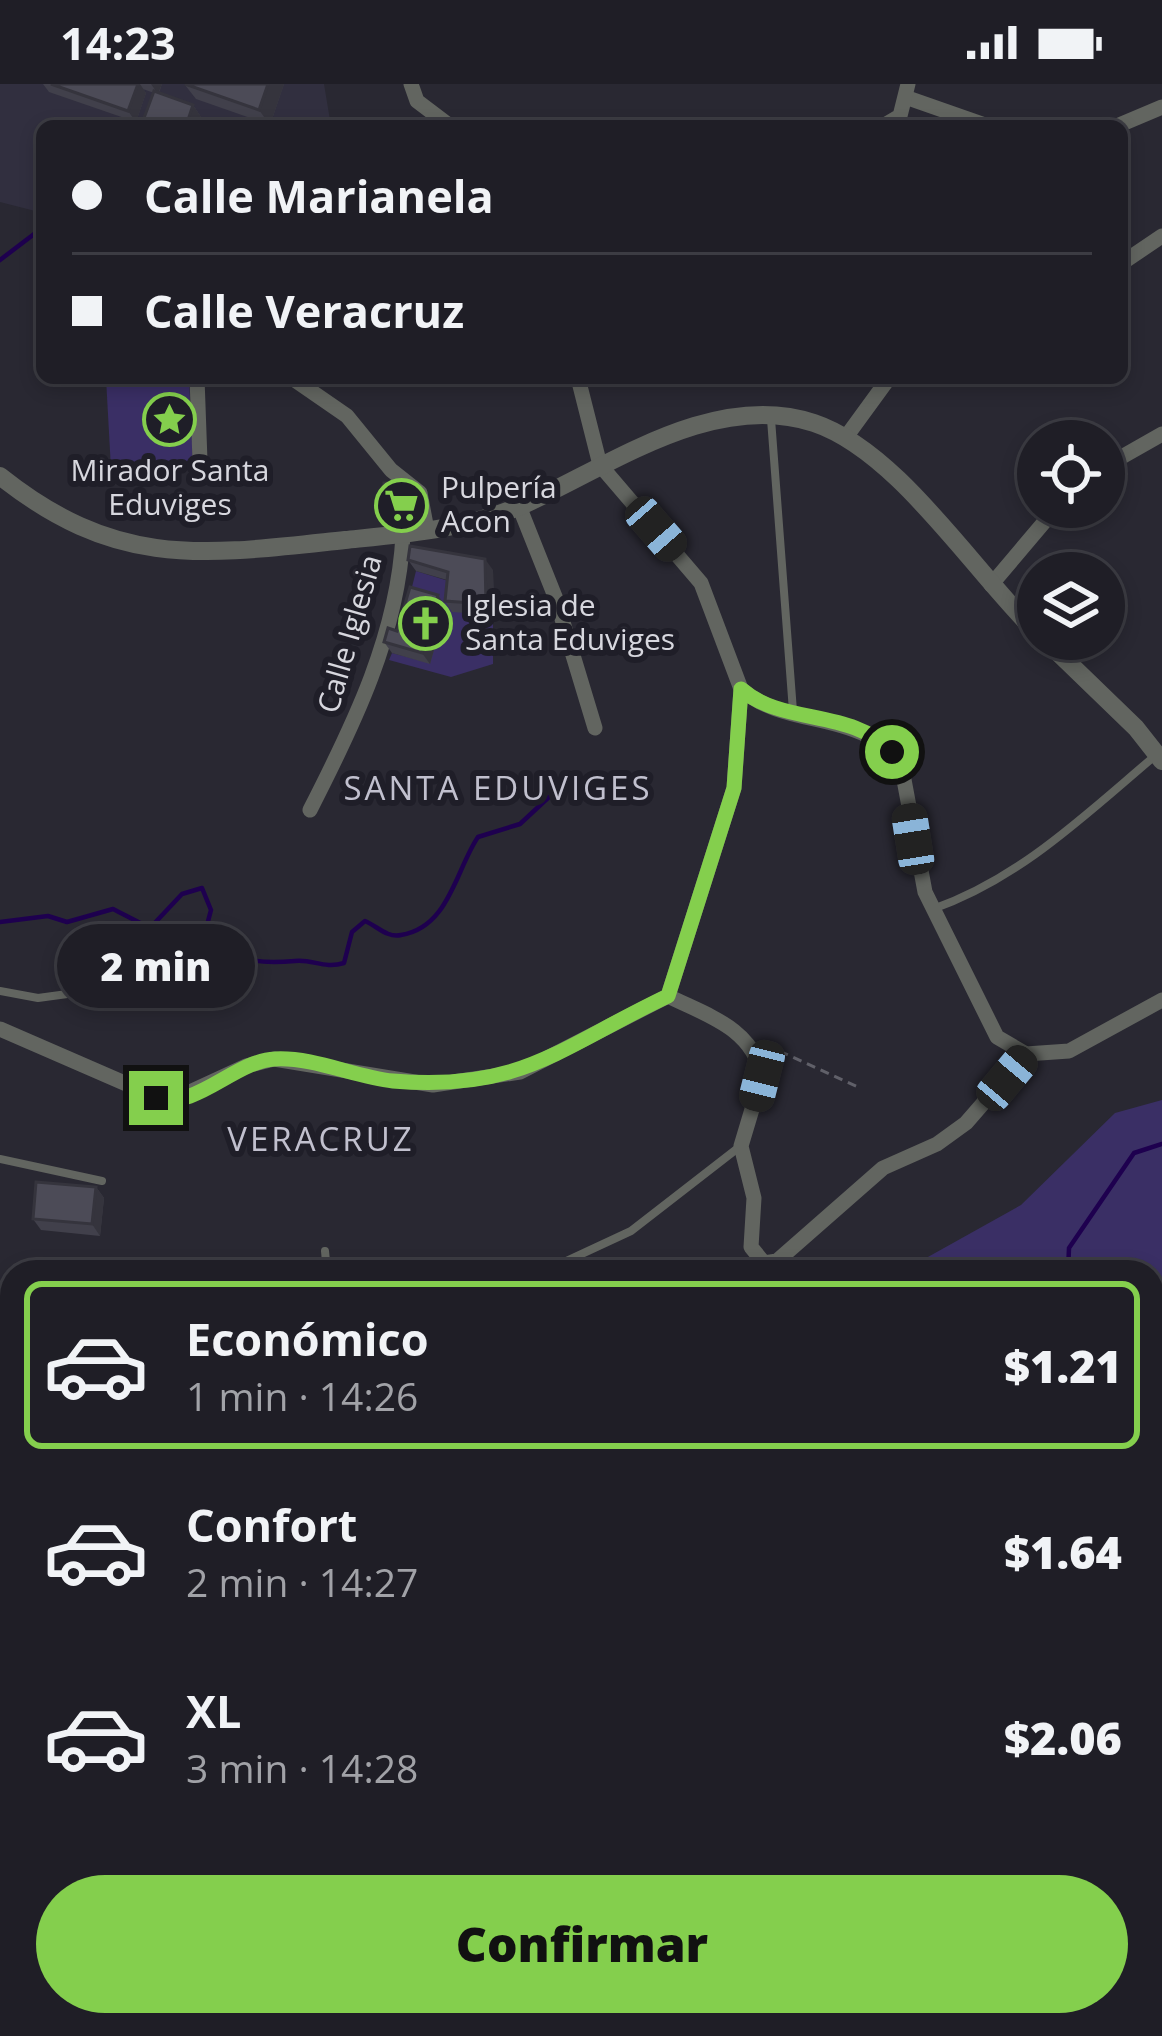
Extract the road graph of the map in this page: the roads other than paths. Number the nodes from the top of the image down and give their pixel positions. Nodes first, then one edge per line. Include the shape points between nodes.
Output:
1 (411, 84) edge
2 (908, 91) edge
3 (1162, 107) edge
4 (442, 120) edge
5 (893, 120) edge
6 (974, 120) edge
7 (1128, 121) edge
8 (1162, 236) edge
9 (1128, 259) edge
10 (196, 384) edge
11 (301, 384) edge
12 (580, 384) edge
13 (885, 384) edge
14 (771, 416) junction
15 (1162, 434) edge
16 (846, 436) junction
17 (1125, 455) edge
18 (200, 461) dead end
19 (600, 465) junction
20 (0, 476) edge
21 (519, 506) junction
22 (1040, 528) edge
23 (427, 530) junction
24 (403, 536) junction
25 (991, 585) junction
26 (1017, 612) edge
27 (1064, 660) edge
28 (741, 689) junction
29 (793, 711) junction
30 (596, 728) dead end
31 (1159, 757) edge
32 (310, 810) dead end
33 (932, 910) junction
34 (0, 991) edge
35 (82, 992) dead end
36 (668, 996) junction
37 (1162, 1000) edge
38 (0, 1029) edge
39 (1026, 1054) junction
40 (741, 1146) junction
41 (0, 1159) edge
42 (102, 1181) dead end
43 (325, 1251) dead end
44 (326, 1260) edge
45 (569, 1260) edge
46 (761, 1260) edge
47 (776, 1260) edge

1 - 4 street via 417,101
2 - 5 street
2 - 6 street
3 - 7 street
8 - 9 street
10 - 18 street
11 - 23 street via 346,416 420,493
12 - 19 street
13 - 16 street
14 - 16 street
14 - 19 street via 682,432
14 - 29 lane
15 - 17 street
16 - 25 street
19 - 21 street
19 - 28 street via 701,583
20 - 24 street via 68,522 174,553
21 - 23 street
21 - 30 street
22 - 25 street
23 - 24 street
24 - 32 street, Calle Iglesia via 398,586 360,712
25 - 26 street
27 - 31 street
28 - 29 street via 770,708
28 - 36 street via 734,788
29 - 33 street via 854,727 892,752
31 - 33 lane via 1013,872
33 - 39 street via 998,1037
34 - 35 lane via 38,998
36 - 38 street via 520,1072 433,1084 274,1059 168,1102
36 - 40 street via 737,1031 753,1048 762,1076
37 - 39 street via 1069,1051
39 - 47 street via 966,1123 883,1168
40 - 45 lane via 632,1231
40 - 46 street via 754,1198 751,1247
41 - 42 lane
43 - 44 lane

